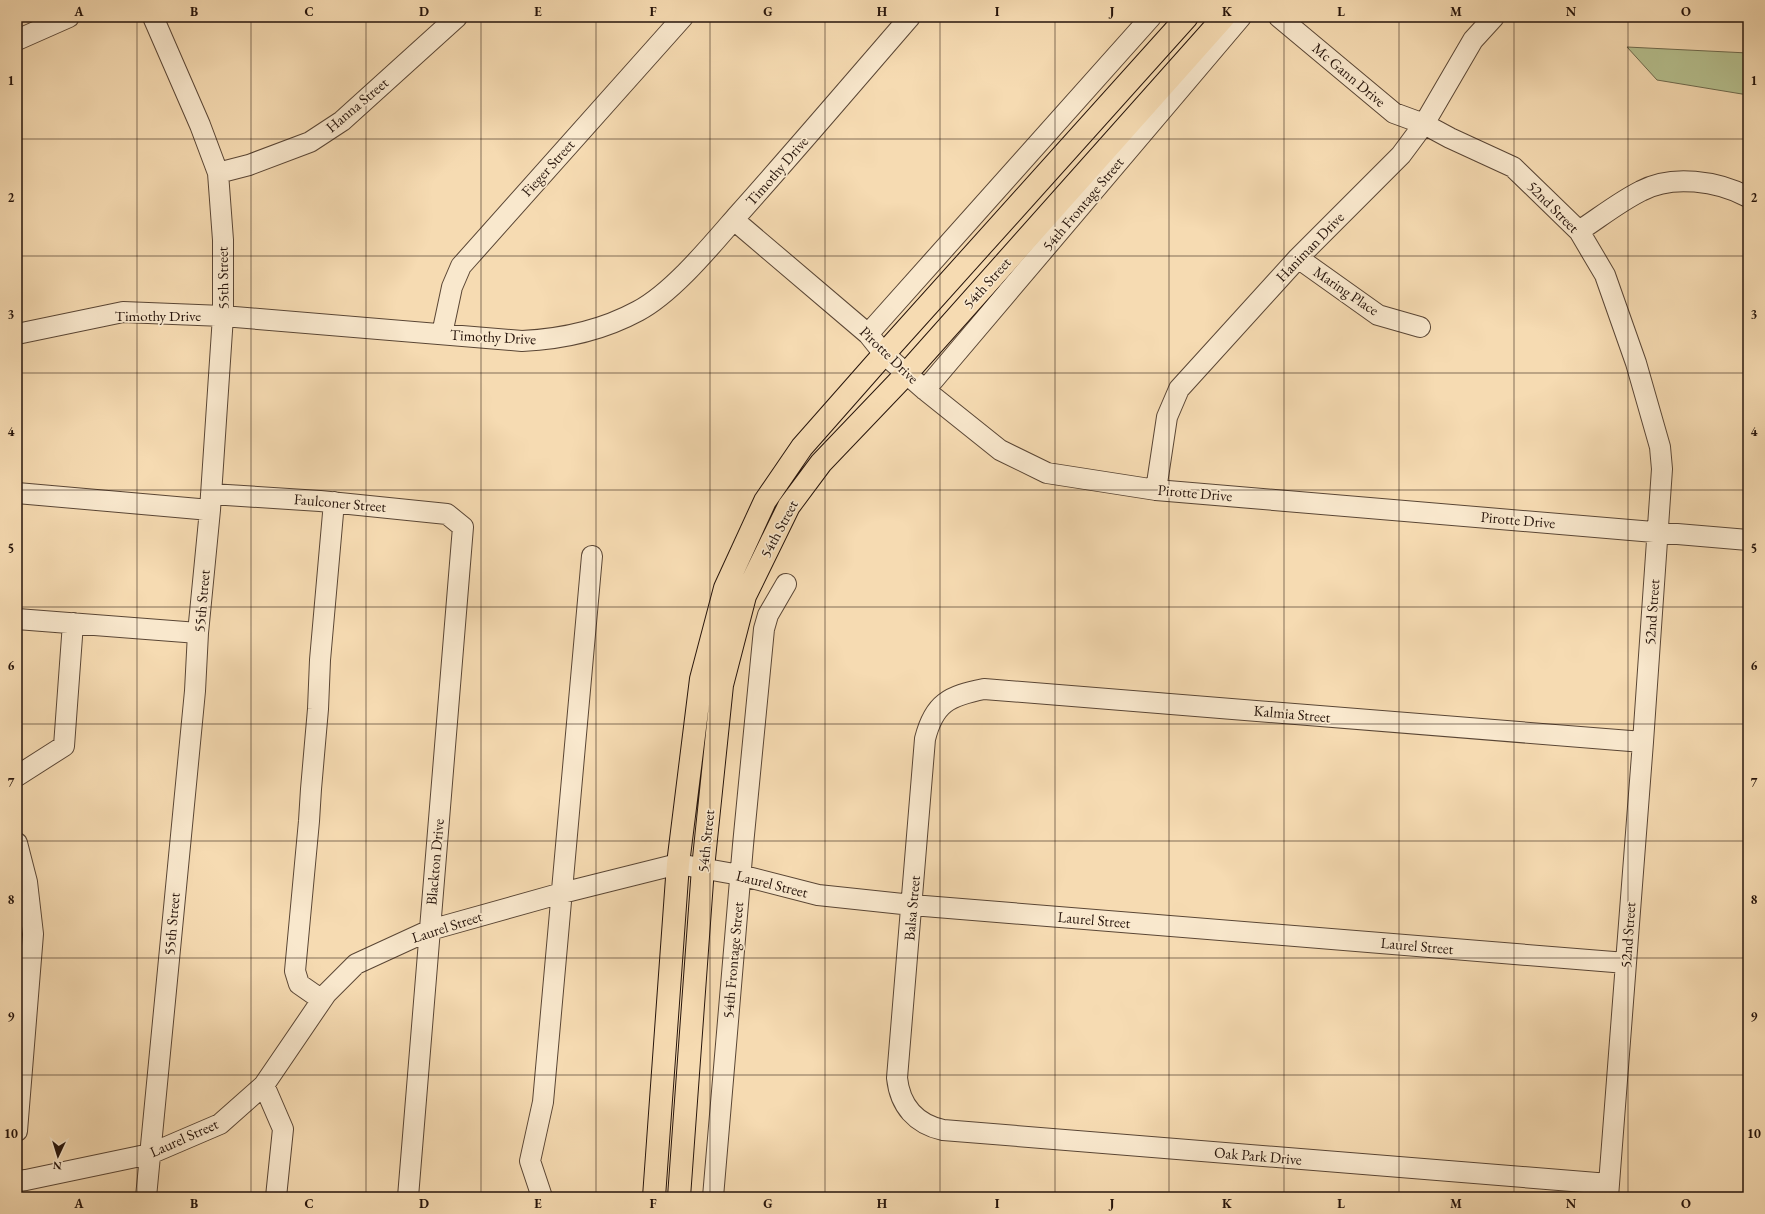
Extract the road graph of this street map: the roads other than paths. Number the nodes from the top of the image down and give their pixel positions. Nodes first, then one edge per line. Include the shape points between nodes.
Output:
1 (69, 17) edge
2 (153, 17) edge
3 (456, 17) edge
4 (683, 17) edge
5 (910, 17) edge
6 (1151, 17) edge
7 (1187, 17) edge
8 (1224, 17) edge
9 (1241, 17) edge
10 (1279, 17) edge
11 (1494, 17) edge
12 (17, 40) edge
13 (1424, 124) junction
14 (218, 173) junction
15 (1748, 197) edge
16 (734, 220) junction
17 (1579, 231) junction
18 (1298, 258) junction
19 (223, 316) junction
20 (1420, 327) dead end
21 (17, 334) edge
22 (442, 334) junction
23 (868, 334) junction
24 (884, 354) junction
25 (906, 373) junction
26 (926, 390) junction
27 (1156, 490) junction
28 (17, 493) edge
29 (211, 502) junction
30 (334, 502) junction
31 (463, 527) joint
32 (1658, 532) junction
33 (1748, 540) edge
34 (592, 556) dead end
35 (786, 584) dead end
36 (17, 619) edge
37 (73, 623) junction
38 (198, 633) junction
39 (943, 704) joint
40 (1643, 742) junction
41 (17, 776) edge
42 (17, 843) edge
43 (678, 864) junction
44 (702, 868) junction
45 (740, 875) junction
46 (562, 893) junction
47 (912, 905) junction
48 (430, 930) junction
49 (1626, 963) junction
50 (322, 1000) junction
51 (264, 1085) junction
52 (912, 1114) joint
53 (17, 1131) edge
54 (150, 1154) junction
55 (22, 1186) edge
56 (1608, 1191) edge
57 (146, 1197) edge
58 (276, 1197) edge
59 (408, 1197) edge
60 (542, 1197) edge
61 (654, 1197) edge
62 (679, 1197) edge
63 (713, 1197) edge

1 - 12 street
2 - 14 street, 55th Street
3 - 14 street, Hanna Street via 342,121 310,142 249,165
4 - 22 street, Fieger Street via 461,266 452,287
5 - 16 street, Timothy Drive
6 - 23 street
7 - 24 main road, 54th Street
8 - 25 main road, 54th Street
9 - 26 street, 54th Frontage Street
10 - 13 street, Mc Gann Drive via 1394,113
11 - 13 street, Haniman Drive via 1473,40
13 - 17 street, 52nd Street via 1513,167
13 - 18 street, Haniman Drive via 1401,155
14 - 19 street, 55th Street via 223,240
15 - 17 street via 1722,186 1706,183 1673,182 1657,185 1642,190
16 - 22 street, Timothy Drive via 667,291 639,311 603,326 564,337 530,341
16 - 23 street, Pirotte Drive
17 - 32 street, 52nd Street via 1605,275 1636,363 1660,447 1662,469
18 - 20 street, Maring Place via 1378,315
18 - 27 street, Haniman Drive via 1179,389 1167,417
19 - 21 street, Timothy Drive via 123,312
19 - 22 street, Timothy Drive
19 - 29 street, 55th Street
23 - 24 street, Pirotte Drive
24 - 25 street, Pirotte Drive
24 - 43 main road, 54th Street via 802,447 765,501 725,588 701,680
25 - 26 street, Pirotte Drive
25 - 44 main road, 54th Street via 821,463 789,506 745,596 722,685
26 - 27 street, Pirotte Drive via 1000,450 1047,472
27 - 32 street, Pirotte Drive
28 - 29 street, Faulconer Street
29 - 30 street, Faulconer Street
29 - 38 street, 55th Street
30 - 31 street, Faulconer Street via 447,514
30 - 50 street via 310,789 310,821 295,971 299,984
31 - 48 street, Blackton Drive
32 - 33 street, Pirotte Drive
32 - 40 street, 52nd Street
34 - 46 street
35 - 45 street, 54th Frontage Street via 768,615 764,629
36 - 37 street
37 - 38 street
37 - 41 street via 64,746
38 - 54 street, 55th Street via 195,691
39 - 40 street, Kalmia Street via 960,694 984,689
39 - 47 street, Balsa Street via 931,721 925,739
40 - 49 street, 52nd Street
42 - 53 street via 26,882 33,934
43 - 44 street, Laurel Street
43 - 46 street, Laurel Street
43 - 61 main road, 54th Street
44 - 45 street, Laurel Street
44 - 62 main road, 54th Street
45 - 47 street, Laurel Street via 818,895
45 - 63 street, 54th Frontage Street
46 - 48 street, Laurel Street
46 - 60 street via 543,1102 530,1161
47 - 49 street, Laurel Street
47 - 52 street, Balsa Street via 898,1078 902,1098
48 - 50 street, Laurel Street via 356,964
48 - 59 street, Blackton Drive
49 - 56 street, 52nd Street
50 - 51 street, Laurel Street
51 - 54 street, Laurel Street via 220,1124
51 - 58 street via 282,1129
52 - 56 street, Oak Park Drive via 921,1122 943,1130
54 - 55 street, Laurel Street
54 - 57 street, 55th Street

